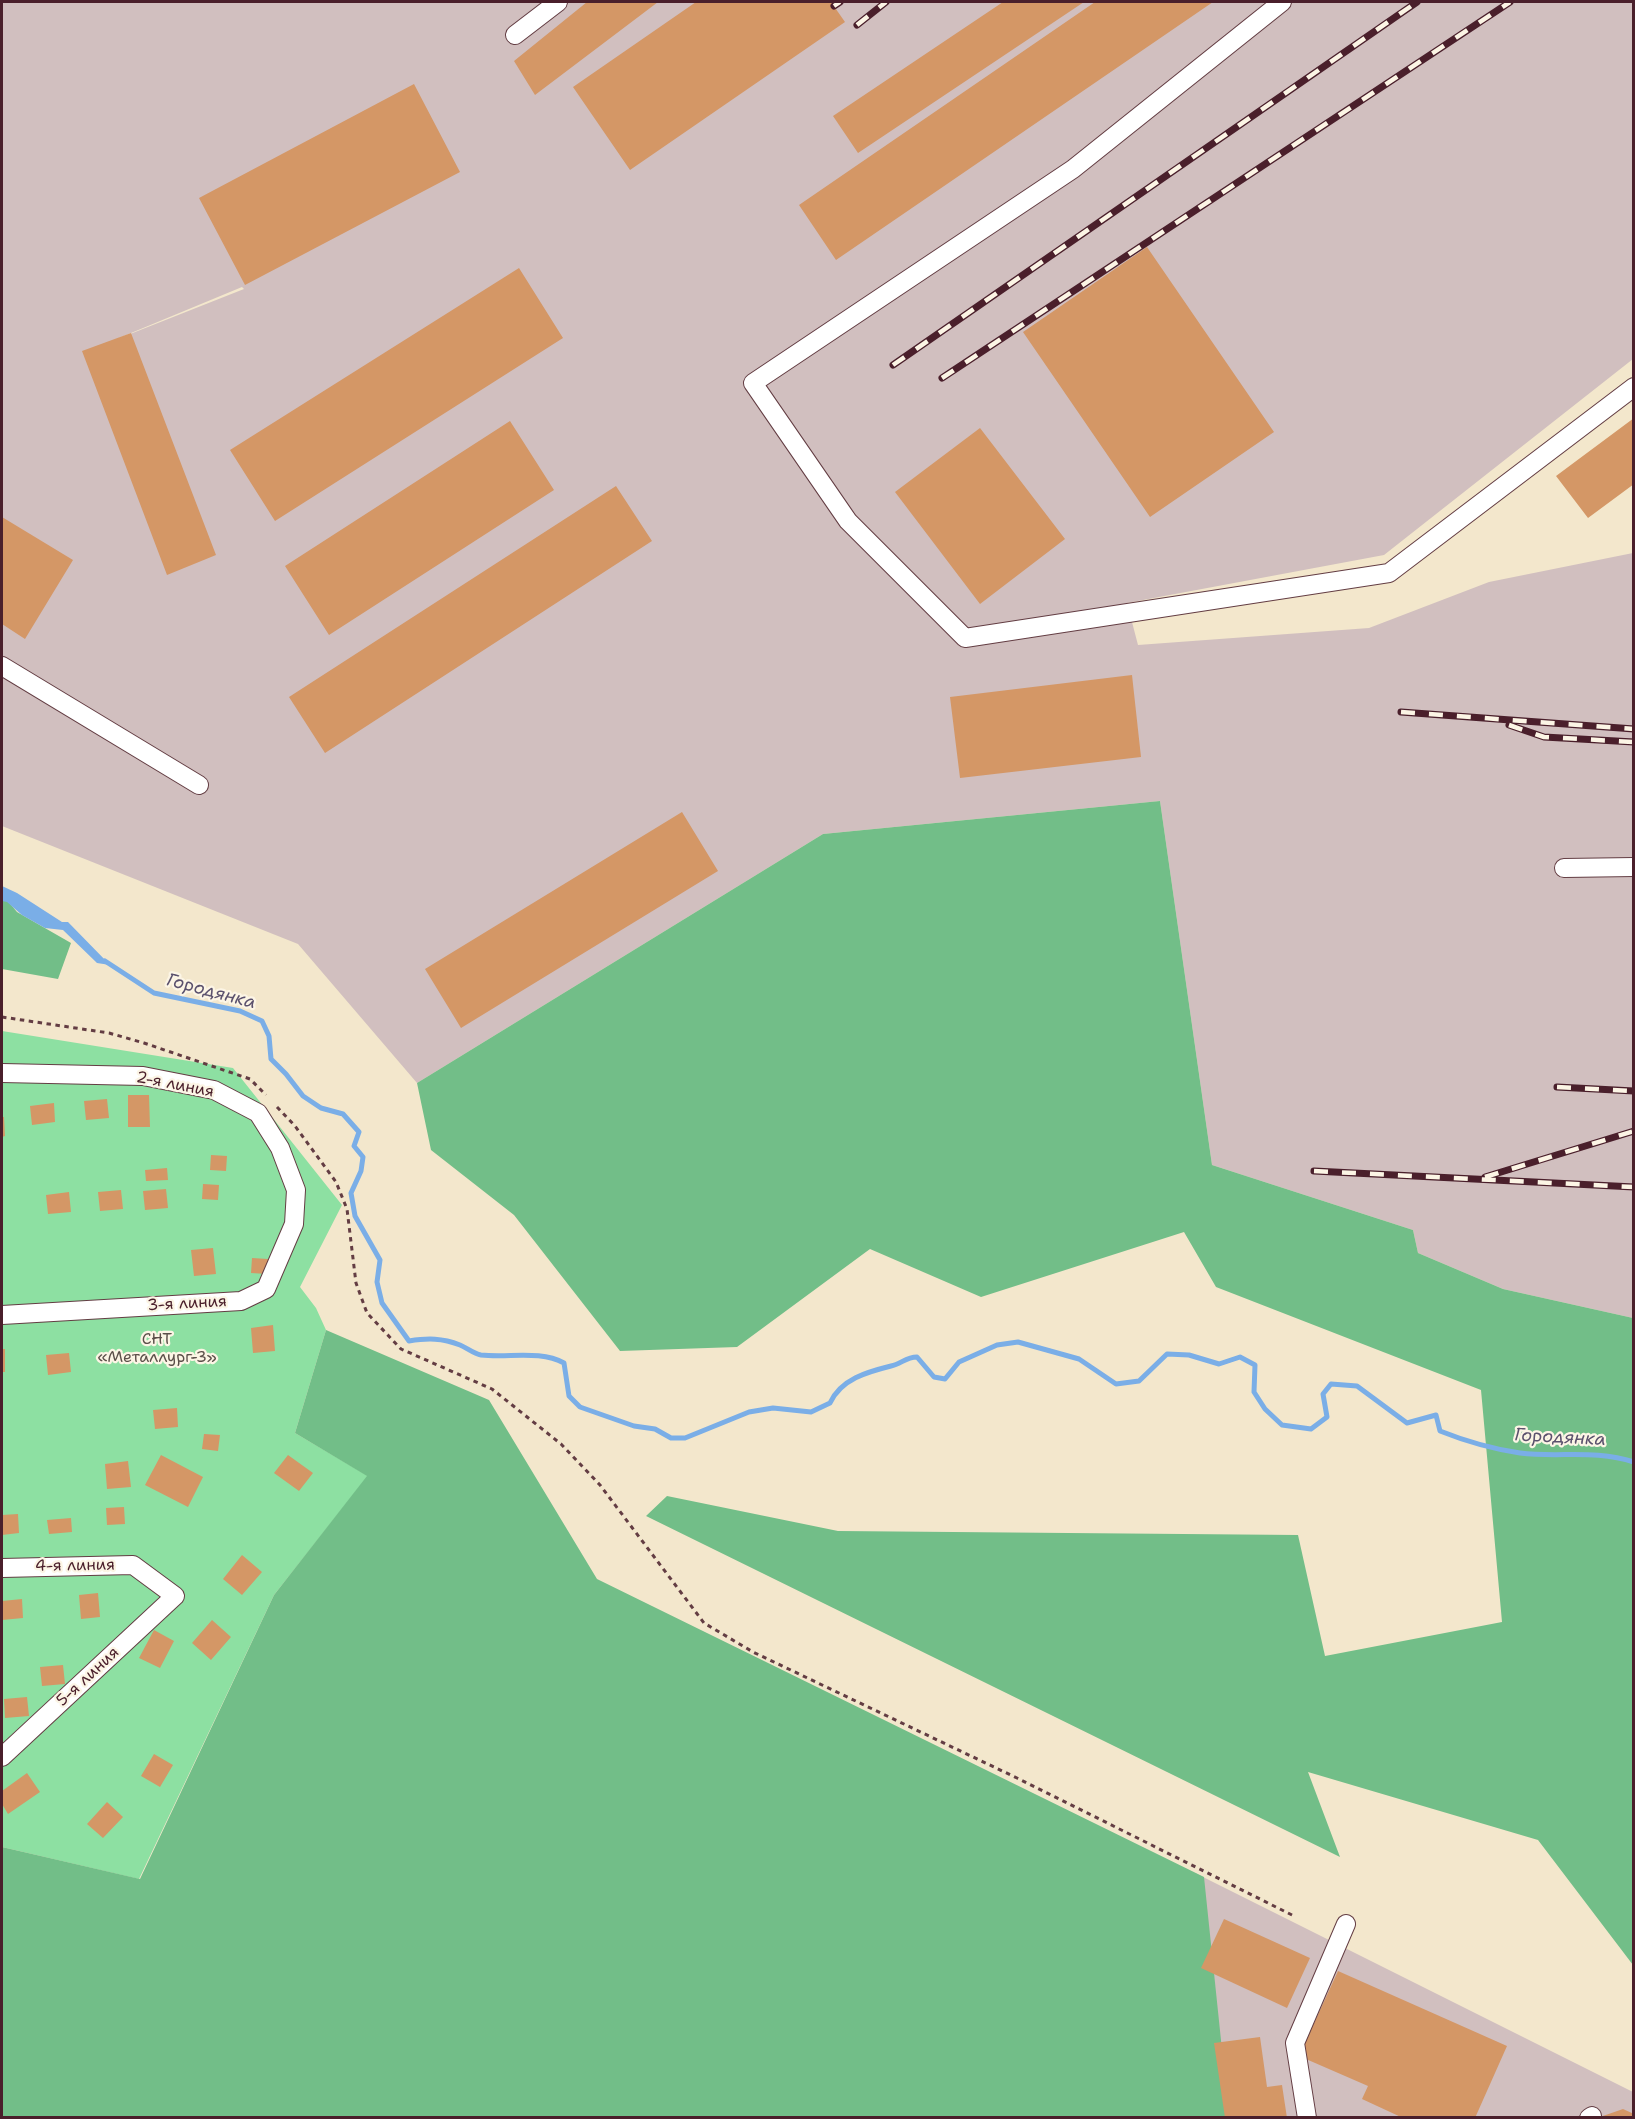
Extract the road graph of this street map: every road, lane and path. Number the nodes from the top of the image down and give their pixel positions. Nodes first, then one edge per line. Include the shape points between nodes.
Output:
1 (558, 2) edge
2 (1282, 2) edge
3 (515, 35) dead end
4 (1634, 387) edge
5 (2, 666) edge
6 (199, 785) dead end
7 (1634, 867) edge
8 (1564, 868) dead end
9 (2, 1017) edge
10 (2, 1073) edge
11 (297, 1190) joint
12 (2, 1315) edge
13 (2, 1568) edge
14 (175, 1596) joint
15 (2, 1757) edge
16 (1294, 1916) dead end
17 (1346, 1924) dead end
18 (1307, 2118) edge

1 - 3 lane
2 - 4 lane via 1073,169 753,383 848,521 965,638 1389,573
5 - 6 lane
7 - 8 lane
9 - 16 path via 109,1033 250,1078 295,1126 336,1182 347,1209 356,1283 367,1313 401,1349 492,1389 561,1444 612,1501 704,1623 753,1652
10 - 11 lane, 2-я линия via 143,1076 214,1090 258,1113 280,1149
11 - 12 lane, 3-я линия via 294,1224 266,1289 241,1301
13 - 14 lane, 4-я линия via 133,1565
14 - 15 lane, 5-я линия
17 - 18 lane via 1295,2043

